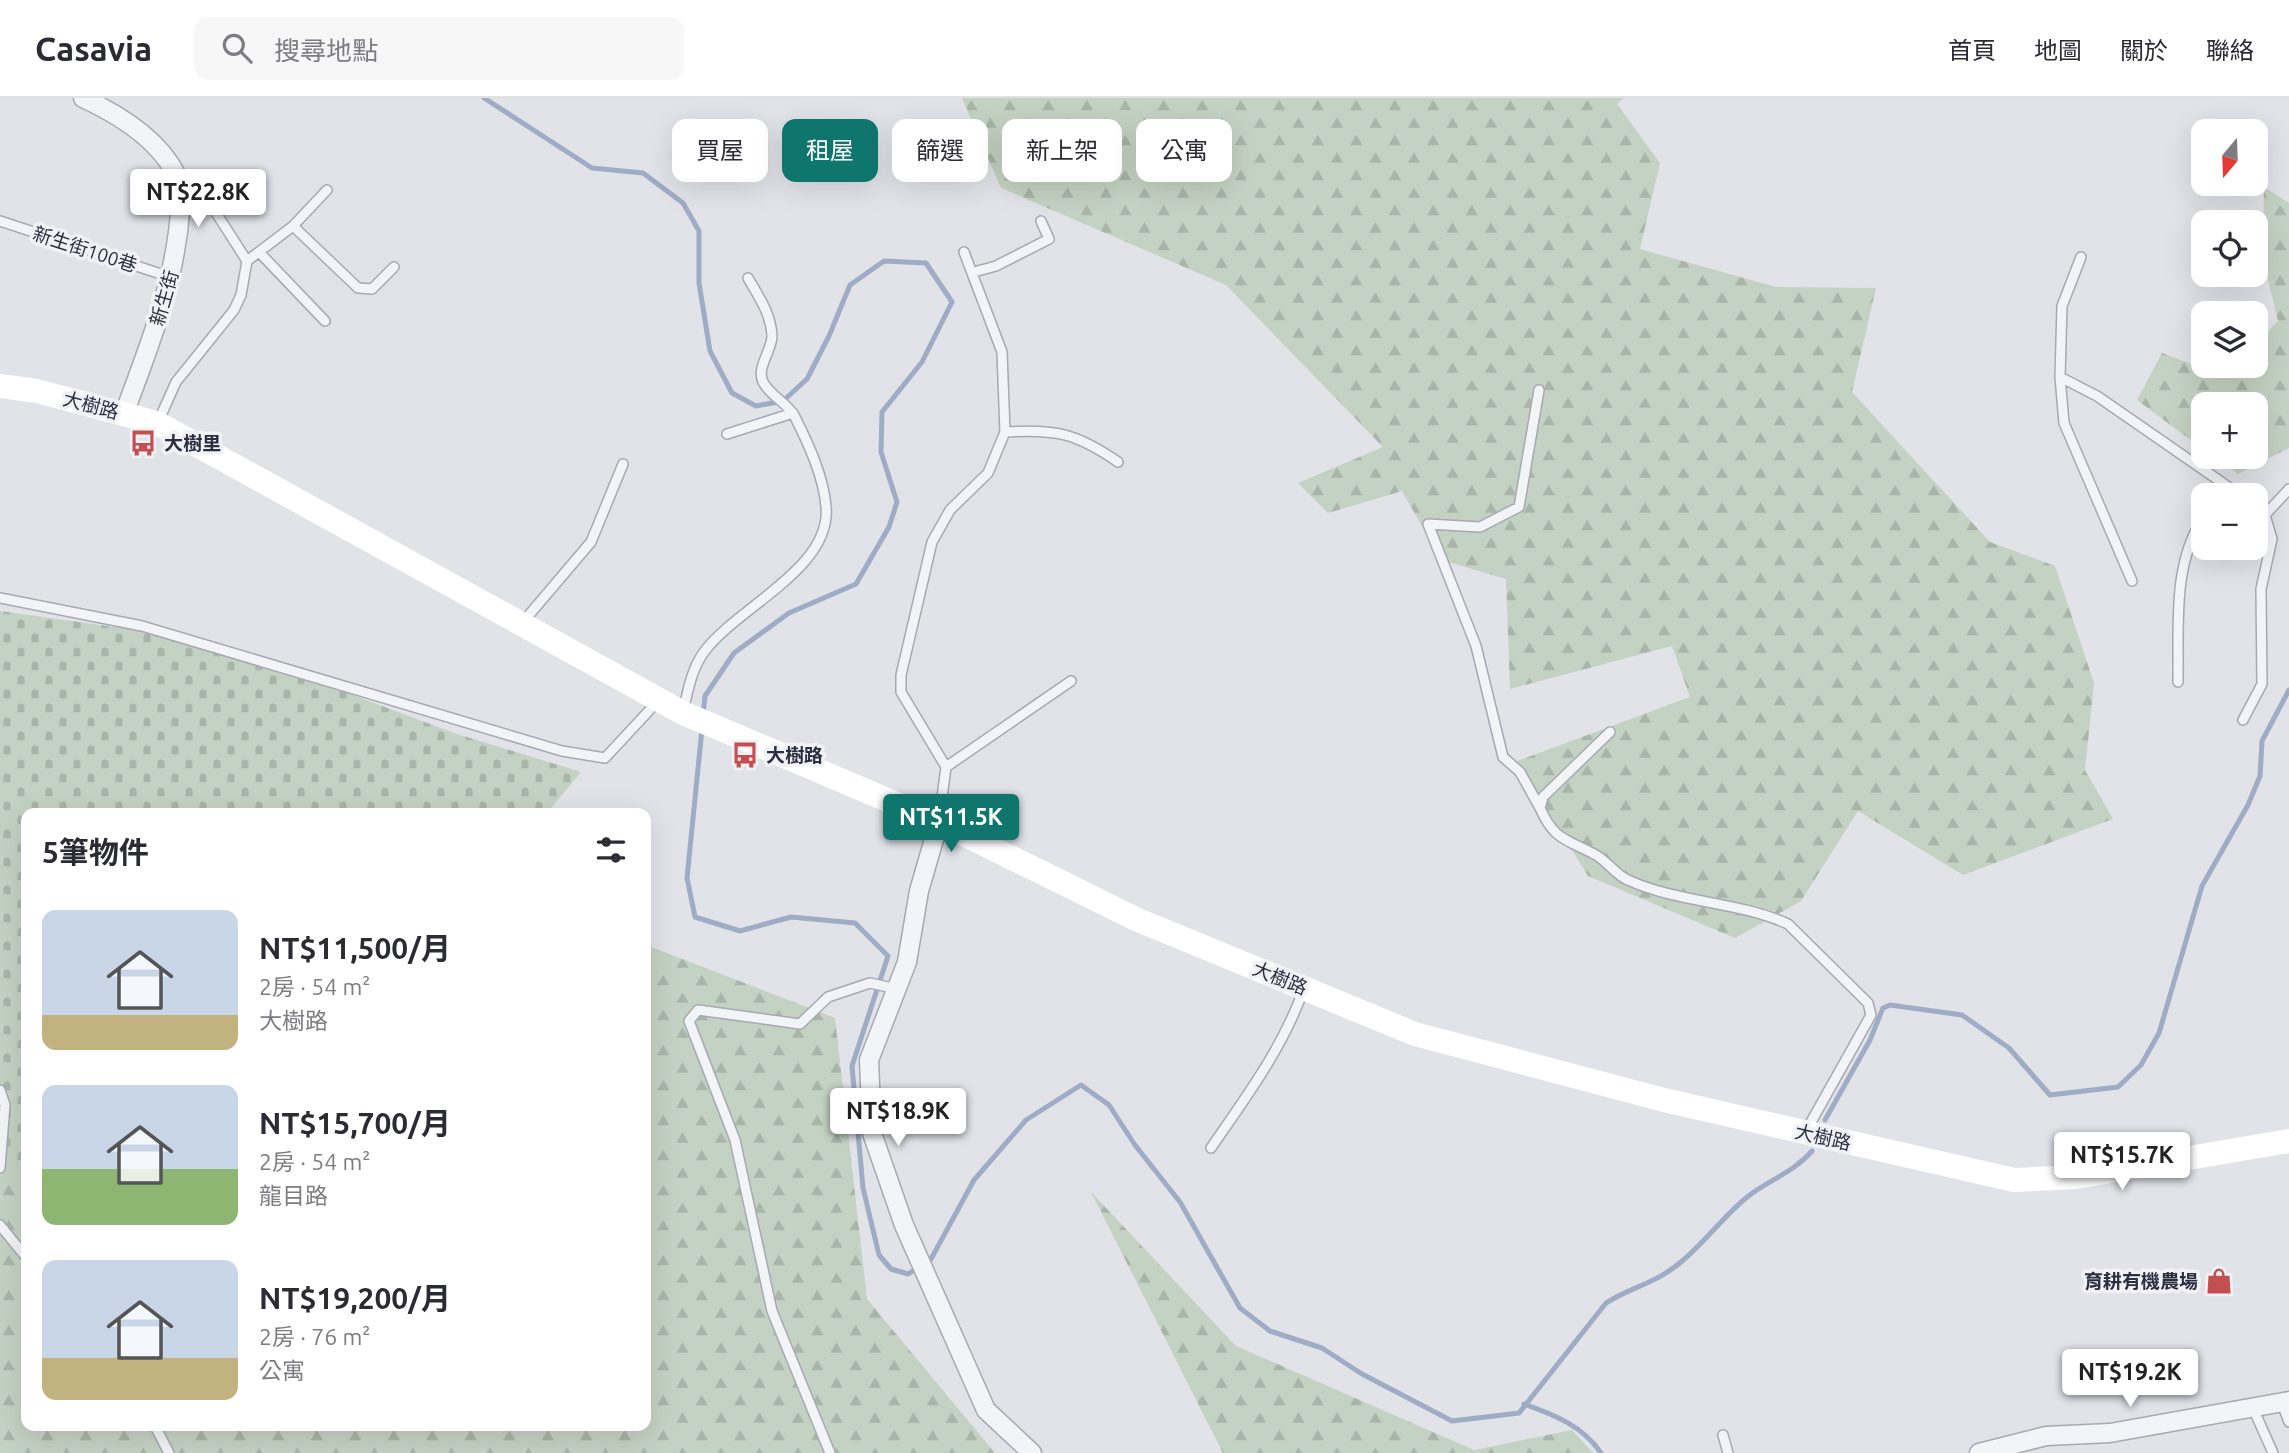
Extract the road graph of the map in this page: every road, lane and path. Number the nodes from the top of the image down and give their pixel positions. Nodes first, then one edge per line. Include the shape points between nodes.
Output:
1 (83, 98) edge
2 (197, 183) dead end
3 (327, 190) dead end
4 (0, 221) edge
5 (1041, 221) dead end
6 (293, 226) junction
7 (259, 252) junction
8 (964, 252) dead end
9 (2081, 257) dead end
10 (247, 261) junction
11 (394, 267) dead end
12 (974, 272) junction
13 (170, 277) junction
14 (748, 278) dead end
15 (325, 321) dead end
16 (2060, 377) junction
17 (0, 386) edge
18 (1539, 390) dead end
19 (793, 413) junction
20 (124, 414) junction
21 (157, 423) junction
22 (1006, 432) junction
23 (727, 434) dead end
24 (1118, 462) dead end
25 (623, 464) dead end
26 (2224, 483) edge
27 (2289, 489) edge
28 (2268, 512) edge
29 (2268, 525) edge
30 (2191, 545) edge
31 (2268, 557) edge
32 (2267, 560) edge
33 (2132, 581) dead end
34 (0, 598) edge
35 (522, 624) junction
36 (1071, 681) dead end
37 (2178, 682) dead end
38 (659, 700) junction
39 (683, 713) junction
40 (2243, 720) dead end
41 (1610, 732) dead end
42 (946, 767) junction
43 (1540, 807) junction
44 (939, 822) junction
45 (1304, 988) junction
46 (897, 989) junction
47 (0, 1090) edge
48 (1805, 1132) junction
49 (2289, 1141) edge
50 (1211, 1148) dead end
51 (0, 1168) edge
52 (0, 1225) edge
53 (21, 1251) edge
54 (2285, 1401) edge
55 (2252, 1406) junction
56 (2289, 1422) edge
57 (158, 1431) edge
58 (1723, 1435) dead end
59 (169, 1453) edge
60 (830, 1453) edge
61 (1032, 1453) edge
62 (1728, 1453) edge
63 (1979, 1453) edge
64 (2273, 1453) edge

1 - 13 street, 新生街 via 110,110 158,146 182,187 178,247
2 - 10 lane
3 - 6 lane
4 - 13 lane, 新生街100巷
5 - 12 lane via 1049,239
6 - 7 lane
6 - 11 lane via 358,289 372,289
7 - 10 lane
7 - 15 lane
8 - 12 lane
9 - 16 lane via 2062,306
10 - 21 lane via 234,310 176,382
12 - 22 lane via 1002,352
13 - 20 street, 新生街
14 - 19 lane via 770,316 772,340 761,373 763,382
16 - 26 lane via 2097,396
16 - 33 lane via 2064,423
17 - 20 street, 大樹路
18 - 43 lane via 1519,507 1480,527 1428,524 1476,646 1503,757 1520,772
19 - 23 lane
19 - 39 lane via 813,458 827,508 820,534 808,558 787,582 742,613 705,651 692,672
20 - 21 street, 大樹路
21 - 35 street, 大樹路
22 - 24 lane via 1065,433 1089,442
22 - 42 lane via 988,473 950,510 932,542 901,675 901,692
25 - 35 lane via 591,541
27 - 28 lane
29 - 31 lane via 2272,539
30 - 37 lane via 2180,589
32 - 40 lane via 2261,589 2262,684
34 - 38 lane via 142,626 562,751 605,758
35 - 38 street, 大樹路
36 - 42 lane
38 - 39 street, 大樹路
39 - 44 street, 大樹路
41 - 43 lane via 1543,797
42 - 44 lane
43 - 48 lane via 1559,838 1595,854 1625,880 1788,924 1868,1003 1871,1014
44 - 45 street, 大樹路 via 1138,920
44 - 46 street
45 - 48 street, 大樹路 via 1415,1034
45 - 50 lane via 1267,1067
46 - 60 lane via 870,983 828,997 800,1024 698,1010 689,1021 735,1140 772,1311
46 - 61 street via 869,1060 872,1133 904,1225 986,1410
47 - 51 lane via 5,1105
48 - 49 street, 大樹路 via 2014,1180 2076,1177
52 - 53 lane
54 - 55 street
54 - 56 lane
55 - 63 street via 2110,1433 2046,1437
55 - 64 lane
57 - 59 lane
58 - 62 lane

